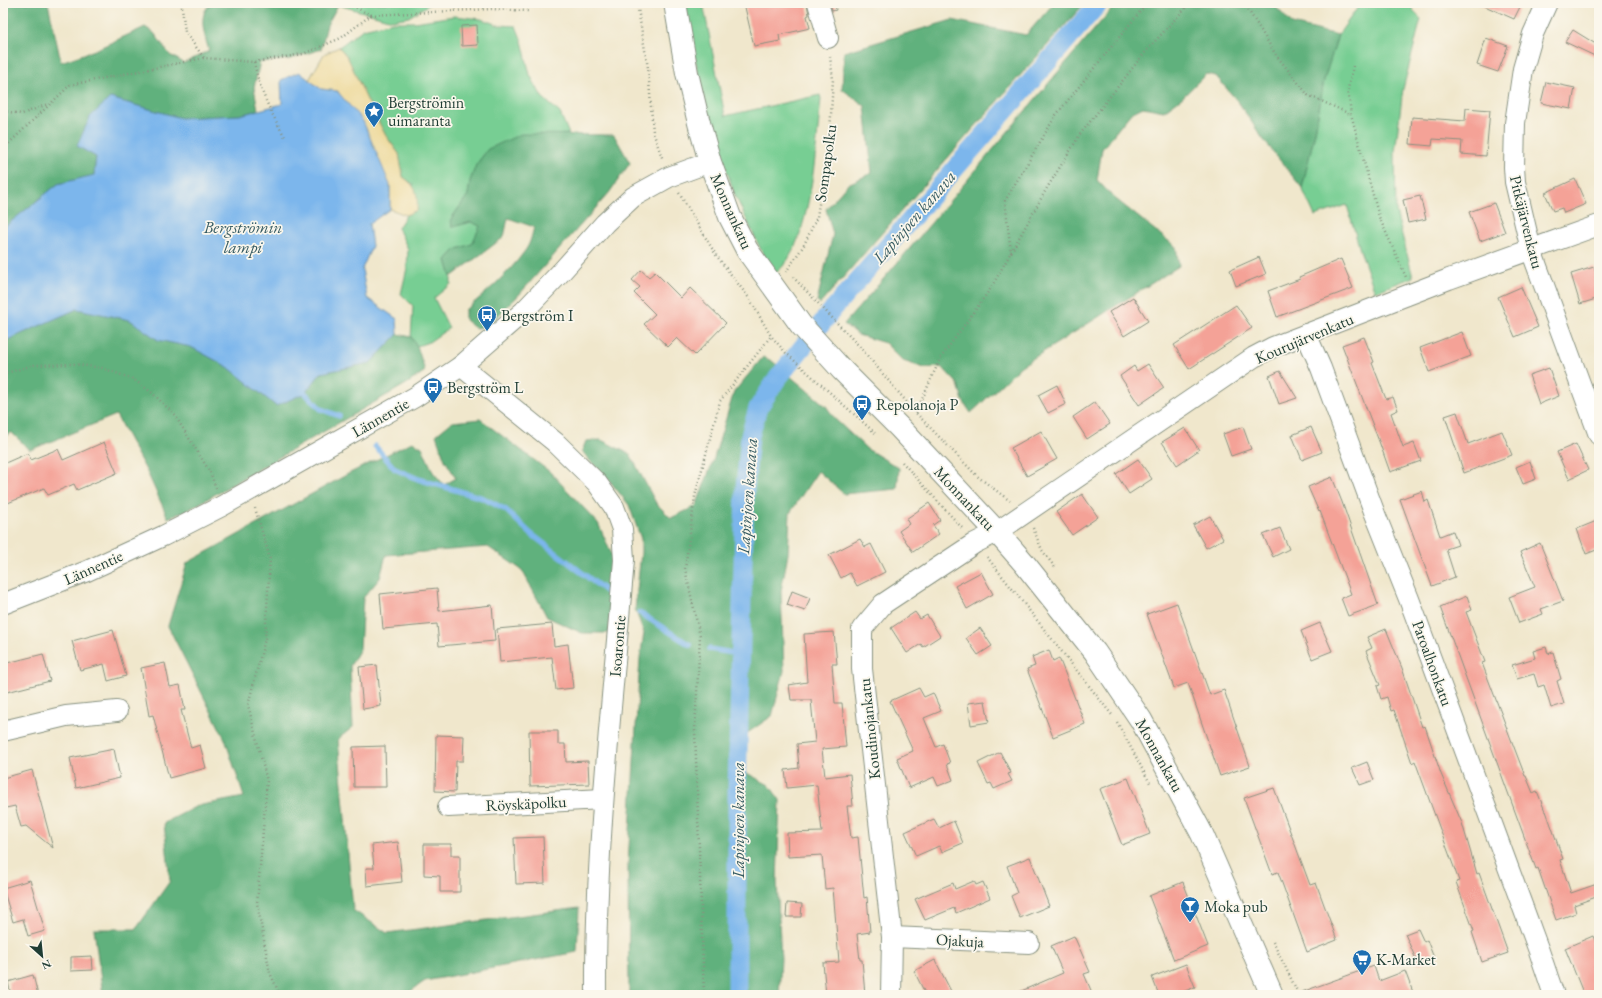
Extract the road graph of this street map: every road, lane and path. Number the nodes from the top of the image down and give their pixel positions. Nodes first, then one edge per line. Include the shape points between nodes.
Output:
1 (183, 3) edge
2 (346, 3) edge
3 (675, 3) edge
4 (818, 3) edge
5 (1147, 3) edge
6 (1190, 3) edge
7 (1244, 3) edge
8 (1547, 3) edge
9 (529, 11) dead end
10 (371, 15) junction
11 (828, 38) joint
12 (204, 58) junction
13 (254, 62) junction
14 (1353, 66) dead end
15 (51, 104) junction
16 (3, 111) edge
17 (1351, 114) junction
18 (285, 137) dead end
19 (3, 149) edge
20 (710, 162) junction
21 (1599, 224) edge
22 (1531, 250) junction
23 (1011, 253) junction
24 (779, 277) junction
25 (1413, 294) junction
26 (749, 298) dead end
27 (1306, 334) junction
28 (771, 336) dead end
29 (786, 352) dead end
30 (461, 366) junction
31 (3, 374) edge
32 (916, 414) junction
33 (1599, 435) edge
34 (878, 436) dead end
35 (899, 459) dead end
36 (250, 490) junction
37 (222, 506) junction
38 (1026, 512) junction
39 (996, 532) junction
40 (975, 543) junction
41 (1042, 550) dead end
42 (3, 604) edge
43 (116, 711) dead end
44 (3, 732) edge
45 (1154, 789) dead end
46 (603, 799) junction
47 (448, 807) dead end
48 (892, 937) junction
49 (1029, 943) dead end
50 (1278, 955) dead end
51 (280, 995) edge
52 (596, 995) edge
53 (704, 995) edge
54 (891, 995) edge
55 (1272, 995) edge
56 (1300, 995) edge
57 (1554, 995) edge

1 - 12 path via 185,32
2 - 10 path
3 - 20 main road, Monnankatu via 687,73
4 - 11 street
5 - 23 path via 1056,115 1005,201
6 - 23 path via 1147,50 1081,133
7 - 17 path via 1276,55 1308,95
8 - 22 street, Pitkäjärvenkatu via 1533,34 1523,69 1515,123 1515,182
9 - 10 path via 491,9
10 - 13 path via 341,38 303,54
11 - 24 path, Sompapolku via 833,79 830,132 817,217 804,245
12 - 13 path
12 - 15 path via 70,85
13 - 18 path via 264,98
14 - 17 path via 1348,90
15 - 16 path via 22,114
15 - 19 path
17 - 25 path via 1379,217
20 - 24 main road, Monnankatu via 730,217 747,250
20 - 30 street, Lännentie via 669,177 634,197 605,223 524,311
21 - 22 street, Kourujärvenkatu
22 - 25 street, Kourujärvenkatu
22 - 33 street, Pitkäjärvenkatu
23 - 32 path via 991,288 940,359
24 - 26 path, Sompapolku
24 - 32 path via 822,309 860,347
24 - 39 main road, Monnankatu via 801,325
25 - 27 street, Kourujärvenkatu
27 - 38 street, Kourujärvenkatu via 1254,357
27 - 57 street, Paroalhonkatu via 1410,599
28 - 53 path via 720,401 695,496 685,569 700,636 695,730
29 - 34 path
30 - 36 street, Lännentie via 415,397
30 - 46 street, Isoarontie via 555,442 597,483 614,507 622,529 624,560
31 - 37 path via 34,365 74,364 102,368 133,379 174,414 210,472
32 - 38 path via 977,476
35 - 40 path
36 - 37 street, Lännentie
36 - 51 path via 270,559 265,639 248,705 267,781 257,903 270,973
37 - 42 street, Lännentie via 87,571
38 - 39 street, Kourujärvenkatu
38 - 41 path
39 - 40 street, Koudinojankatu
39 - 55 main road, Monnankatu via 1095,652 1141,720 1202,834
40 - 45 path via 1115,720
40 - 48 street, Koudinojankatu via 883,604 862,629 862,669
43 - 44 street via 66,716
46 - 47 street, Röyskäpolku
46 - 52 street, Isoarontie
48 - 49 street, Ojakuja
48 - 54 street, Koudinojankatu
50 - 56 path

